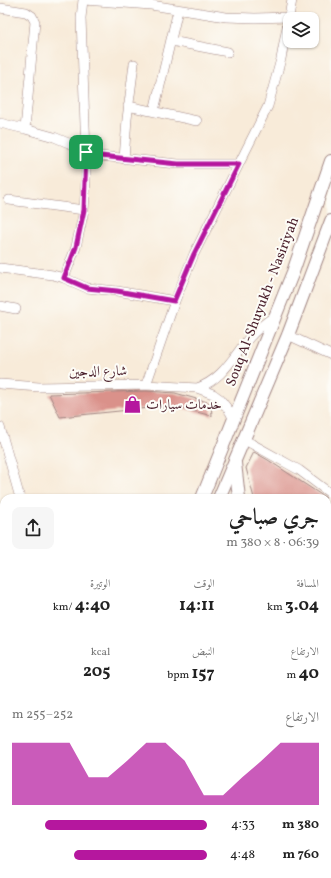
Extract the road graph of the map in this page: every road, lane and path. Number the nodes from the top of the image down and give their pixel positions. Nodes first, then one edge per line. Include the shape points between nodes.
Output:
1 (83, 0) edge
2 (292, 0) edge
3 (0, 8) edge
4 (178, 10) junction
5 (290, 12) edge
6 (283, 17) edge
7 (171, 41) junction
8 (283, 48) edge
9 (228, 52) dead end
10 (134, 64) dead end
11 (128, 106) junction
12 (154, 111) junction
13 (198, 121) dead end
14 (0, 123) edge
15 (25, 129) junction
16 (86, 152) junction
17 (124, 160) junction
18 (331, 161) edge
19 (239, 164) junction
20 (8, 200) dead end
21 (84, 210) junction
22 (331, 221) edge
23 (0, 268) edge
24 (64, 278) junction
25 (174, 301) junction
26 (0, 306) edge
27 (16, 309) dead end
28 (275, 316) junction
29 (288, 335) junction
30 (331, 355) edge
31 (0, 384) edge
32 (146, 385) junction
33 (197, 388) junction
34 (234, 420) junction
35 (0, 428) edge
36 (243, 439) junction
37 (4, 455) edge
38 (234, 461) junction
39 (19, 494) edge
40 (204, 494) edge
41 (221, 494) edge
42 (238, 494) edge
43 (331, 494) edge

1 - 4 street via 151,5
1 - 16 street via 81,18
2 - 5 street
3 - 15 street via 26,12 35,22
4 - 6 street via 226,17
4 - 7 street
7 - 9 street
7 - 12 street
8 - 19 street via 268,106
10 - 11 street
11 - 12 street
11 - 17 street
12 - 13 street
14 - 15 street
15 - 16 street via 54,137
16 - 17 street
16 - 21 street
17 - 19 street via 178,164
18 - 28 main road, Souq Al-Shuyukh - Nasiriyah
19 - 25 street via 194,254
20 - 21 street
21 - 24 street via 76,247
22 - 29 main road
23 - 24 street
24 - 25 street via 87,288
25 - 32 street
26 - 27 street
28 - 33 street, شارع الدجين via 250,337 217,378
28 - 34 main road, Souq Al-Shuyukh - Nasiriyah
29 - 30 street
29 - 36 main road
31 - 32 street, شارع الدجين via 39,387
32 - 33 street, شارع الدجين
33 - 34 street, شارع الدجين via 220,399
34 - 40 main road, Souq Al-Shuyukh - Nasiriyah
35 - 37 street
36 - 38 main road
36 - 43 street via 299,470
37 - 39 street
38 - 41 main road
38 - 42 main road

